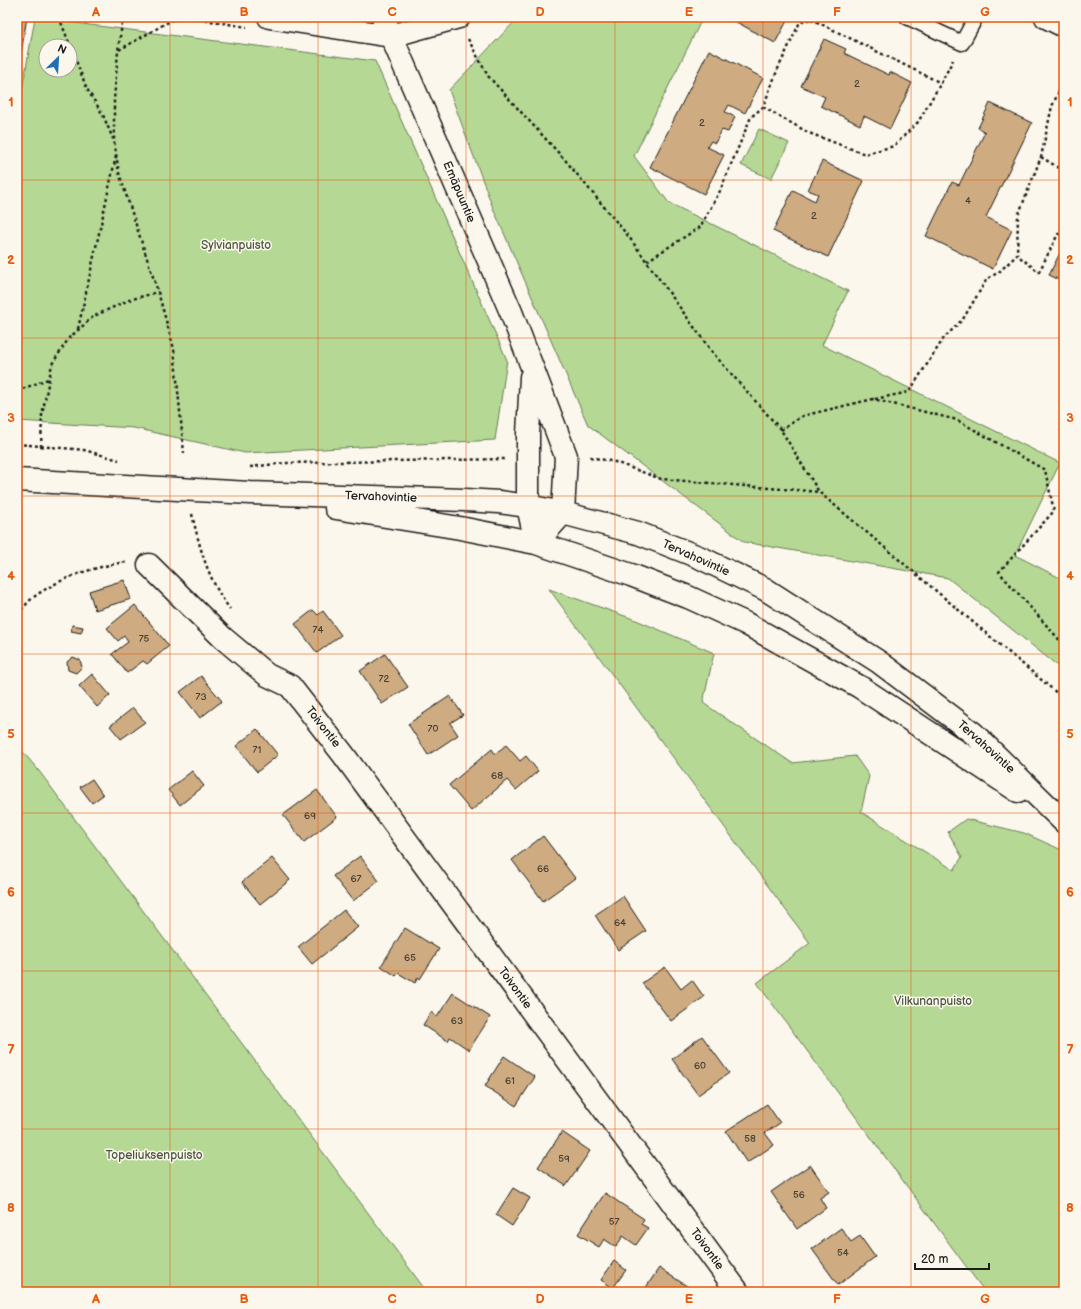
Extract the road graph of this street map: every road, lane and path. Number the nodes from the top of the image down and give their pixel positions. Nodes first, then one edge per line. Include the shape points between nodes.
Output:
1 (59, 17) edge
2 (123, 17) edge
3 (177, 17) edge
4 (187, 17) edge
5 (269, 17) edge
6 (907, 17) edge
7 (976, 17) edge
8 (1046, 17) edge
9 (458, 18) edge
10 (812, 18) edge
11 (1064, 26) edge
12 (249, 27) dead end
13 (387, 27) edge
14 (962, 43) junction
15 (118, 51) junction
16 (1064, 81) edge
17 (941, 83) junction
18 (763, 107) junction
19 (114, 141) junction
20 (116, 154) junction
21 (1041, 157) junction
22 (1064, 171) edge
23 (1064, 234) edge
24 (1017, 255) junction
25 (647, 261) junction
26 (158, 292) junction
27 (78, 330) junction
28 (532, 368) junction
29 (49, 378) junction
30 (17, 391) edge
31 (873, 399) junction
32 (781, 430) junction
33 (17, 444) edge
34 (41, 447) junction
35 (184, 453) dead end
36 (586, 457) dead end
37 (506, 458) dead end
38 (125, 462) dead end
39 (246, 468) dead end
40 (17, 480) edge
41 (819, 492) junction
42 (250, 493) junction
43 (528, 506) junction
44 (192, 512) dead end
45 (563, 513) junction
46 (536, 543) junction
47 (149, 565) joint
48 (17, 614) edge
49 (234, 615) dead end
50 (1064, 645) edge
51 (1064, 699) edge
52 (1063, 821) edge
53 (738, 1292) edge

1 - 19 path via 88,89
2 - 15 path
3 - 15 path
4 - 12 path
5 - 13 main road
6 - 14 lane
7 - 14 lane
8 - 11 main road
9 - 13 main road
9 - 25 path via 488,76 566,161
10 - 17 path
10 - 18 path via 800,22
13 - 28 main road, Emäpuuntie via 511,312
14 - 17 path
15 - 19 path
16 - 21 path via 1052,106
17 - 18 path via 918,122 894,146 865,154 809,133
18 - 25 path via 751,117 720,191 700,227
19 - 20 path
20 - 26 path via 119,173
20 - 27 path
21 - 22 path
21 - 24 path via 1018,216
23 - 24 path via 1058,234 1039,272
24 - 31 path via 999,272 987,279 963,319 944,338 909,392
25 - 32 path via 712,352
26 - 27 path via 129,300 94,316
26 - 35 path via 174,349
27 - 29 path via 69,338 52,364
28 - 43 main road, Emäpuuntie via 528,434
28 - 45 main road, Emäpuuntie via 566,456
29 - 30 path
29 - 34 path via 42,415
31 - 32 path via 802,416
31 - 50 path via 957,420 1044,470 1054,511 999,572
32 - 41 path
33 - 34 path
34 - 38 path via 84,450
36 - 41 path via 615,462 661,479
37 - 39 path via 285,463
40 - 42 main road, Tervahovintie
41 - 51 path
42 - 43 main road, Tervahovintie via 465,500
42 - 46 main road, Tervahovintie
43 - 45 main road, Tervahovintie
43 - 46 main road, Emäpuuntie
44 - 49 path via 206,567 221,597
45 - 46 main road
45 - 52 main road, Tervahovintie via 638,533 701,558 765,589 879,662 973,733
46 - 52 main road, Tervahovintie via 631,575 745,623 860,687
47 - 48 path via 129,562 108,565 63,580 33,597
47 - 53 main road, Toivontie via 223,638 267,675 290,686 343,754

